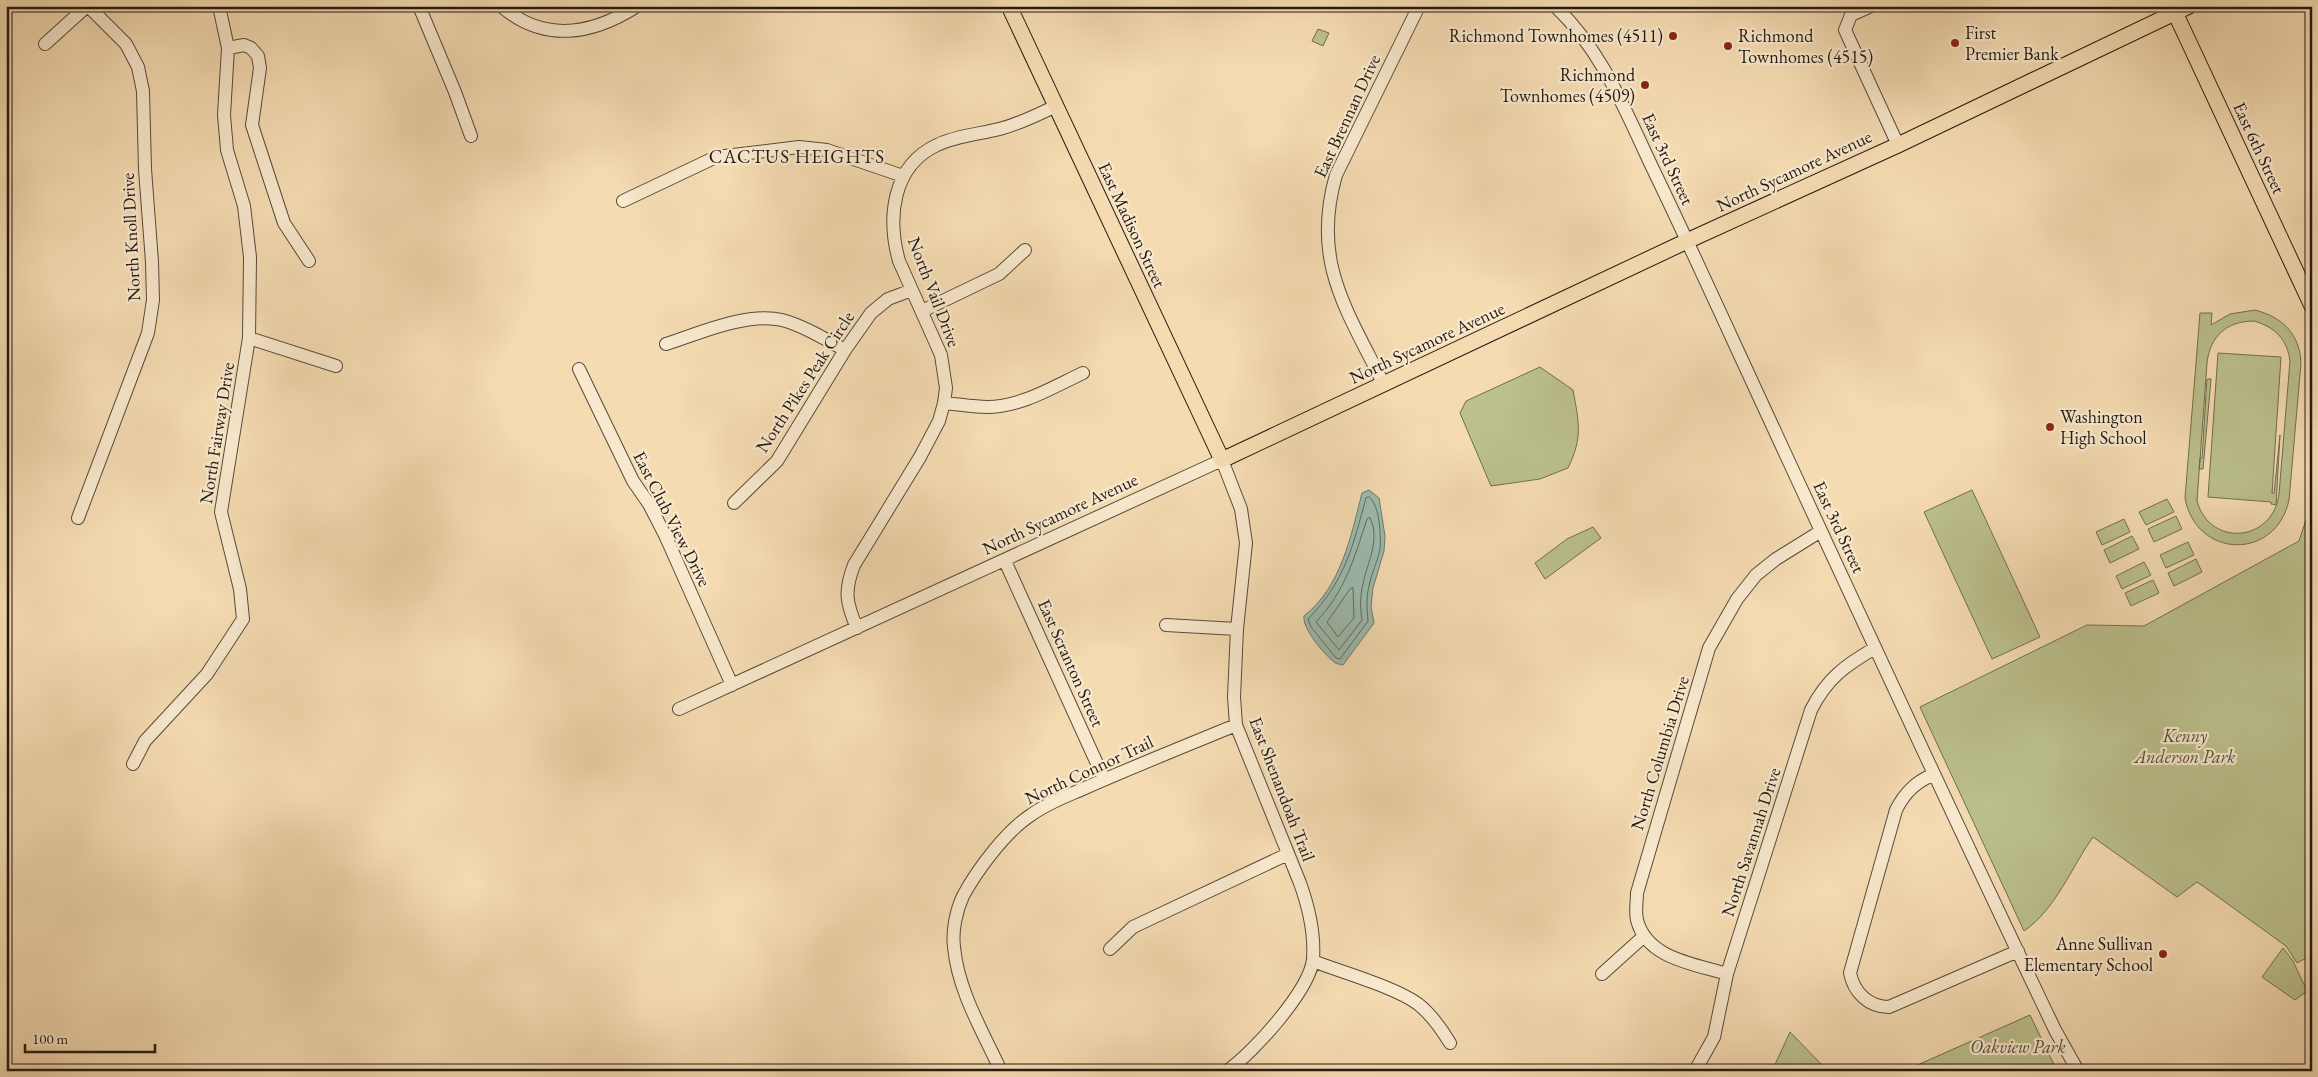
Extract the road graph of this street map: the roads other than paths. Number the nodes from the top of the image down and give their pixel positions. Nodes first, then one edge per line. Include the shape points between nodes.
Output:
1 (87, 6) edge
2 (219, 6) edge
3 (419, 6) edge
4 (501, 6) edge
5 (637, 6) edge
6 (1009, 6) edge
7 (1419, 6) edge
8 (1555, 6) edge
9 (1871, 6) edge
10 (2189, 6) edge
11 (2173, 10) edge
12 (46, 44) dead end
13 (228, 48) junction
14 (1056, 106) junction
15 (471, 136) dead end
16 (1898, 145) junction
17 (903, 176) junction
18 (623, 201) dead end
19 (1688, 241) junction
20 (1025, 250) dead end
21 (309, 261) dead end
22 (912, 290) junction
23 (2312, 306) edge
24 (922, 311) junction
25 (249, 338) junction
26 (666, 344) dead end
27 (845, 350) junction
28 (336, 366) dead end
29 (579, 370) dead end
30 (1083, 373) dead end
31 (1384, 385) junction
32 (944, 403) junction
33 (1222, 460) junction
34 (734, 503) dead end
35 (78, 518) dead end
36 (1821, 531) junction
37 (1005, 561) junction
38 (1166, 625) dead end
39 (857, 628) junction
40 (1237, 629) junction
41 (1875, 648) junction
42 (732, 685) junction
43 (679, 709) dead end
44 (1236, 725) junction
45 (133, 764) dead end
46 (1934, 774) junction
47 (1104, 779) junction
48 (1288, 854) junction
49 (1643, 937) junction
50 (1110, 949) dead end
51 (2018, 951) junction
52 (1313, 961) junction
53 (1602, 974) dead end
54 (1727, 974) junction
55 (1450, 1043) dead end
56 (1001, 1071) edge
57 (1227, 1071) edge
58 (1695, 1071) edge
59 (2078, 1071) edge

1 - 12 street
1 - 35 street, North Knoll Drive via 126,44 138,67 143,91 153,300 148,333
2 - 13 street, North Fairway Drive
3 - 15 street
4 - 5 street via 524,21 554,32 594,27
6 - 14 main road, East Madison Street
7 - 31 street, East Brennan Drive via 1336,175 1327,228 1336,287
8 - 19 street, East 3rd Street via 1575,26 1610,79
9 - 16 street via 1851,15 1845,30
10 - 11 main road, North Sycamore Avenue
11 - 16 main road, North Sycamore Avenue
11 - 23 main road, East 6th Street
13 - 21 street via 244,45 258,56 260,68 252,125 284,223
13 - 25 street, North Fairway Drive via 224,129 249,237
14 - 17 street, North Vail Drive via 1005,128 938,144 926,151
14 - 33 main road, East Madison Street
16 - 19 main road, North Sycamore Avenue
17 - 18 street via 834,152 800,147 716,157
17 - 22 street, North Vail Drive via 894,202 893,232 899,261
19 - 31 main road, North Sycamore Avenue
19 - 36 street, East 3rd Street
20 - 24 street via 999,274
22 - 24 street, North Vail Drive
22 - 27 street, North Pikes Peak Circle via 888,299 870,313
24 - 32 street, North Vail Drive via 941,355 946,388
25 - 28 street
25 - 45 street, North Fairway Drive via 221,512 240,588 243,619 207,674 145,741
26 - 27 street via 743,320 762,318 797,325
27 - 34 street, North Pikes Peak Circle via 777,461
29 - 42 street, East Club View Drive via 633,481 665,535
30 - 32 street via 1005,406
31 - 33 main road, North Sycamore Avenue
32 - 39 street, North Vail Drive via 928,442 854,565 846,597
33 - 37 street, North Sycamore Avenue
33 - 40 street, East Shenandoah Trail via 1241,509 1246,543
36 - 41 street, East 3rd Street
36 - 49 street, North Columbia Drive via 1756,575 1709,648 1637,893 1636,919
37 - 39 street, North Sycamore Avenue
37 - 47 street, East Scranton Street
38 - 40 street
39 - 42 street, North Sycamore Avenue
40 - 44 street, East Shenandoah Trail
41 - 46 street, East 3rd Street
41 - 54 street, North Savannah Drive via 1850,662 1833,677 1811,710
42 - 43 street, North Sycamore Avenue
44 - 47 street, North Connor Trail
44 - 48 street, East Shenandoah Trail
46 - 51 street, East 3rd Street
46 - 51 street via 1914,785 1902,797 1896,810 1850,974 1855,989 1866,1000 1889,1007
47 - 56 street, North Connor Trail via 1040,809 1018,824 963,897 954,923 954,947 960,976 971,1008
48 - 50 street via 1133,927
48 - 52 street, East Shenandoah Trail via 1308,907 1313,932
49 - 53 street
49 - 54 street via 1658,951
51 - 59 street, East 3rd Street
52 - 55 street via 1417,1003 1441,1026
52 - 57 street, East Shenandoah Trail via 1288,1007 1252,1051
54 - 58 street, North Savannah Drive via 1714,1037

